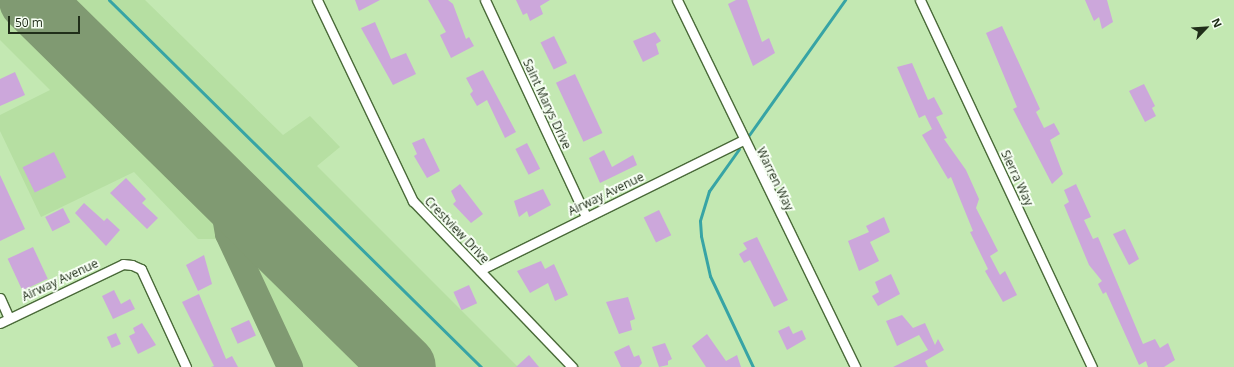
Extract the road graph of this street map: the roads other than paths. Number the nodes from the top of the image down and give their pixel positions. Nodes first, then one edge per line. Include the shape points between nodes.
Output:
1 (317, 0) edge
2 (485, 0) edge
3 (678, 0) edge
4 (920, 0) edge
5 (743, 140) junction
6 (586, 217) junction
7 (480, 270) junction
8 (0, 298) edge
9 (9, 318) junction
10 (0, 323) edge
11 (186, 367) edge
12 (572, 367) edge
13 (855, 367) edge
14 (1092, 367) edge

1 - 7 street, Crestview Drive via 413,201
2 - 6 street, Saint Marys Drive
3 - 5 street, Warren Way
4 - 14 street, Sierra Way
5 - 6 street, Airway Avenue
5 - 13 street, Warren Way
6 - 7 street, Airway Avenue
7 - 12 street, Crestview Drive
8 - 9 street
9 - 10 street, Airway Avenue
9 - 11 street, Airway Avenue via 123,264 132,265 141,270

